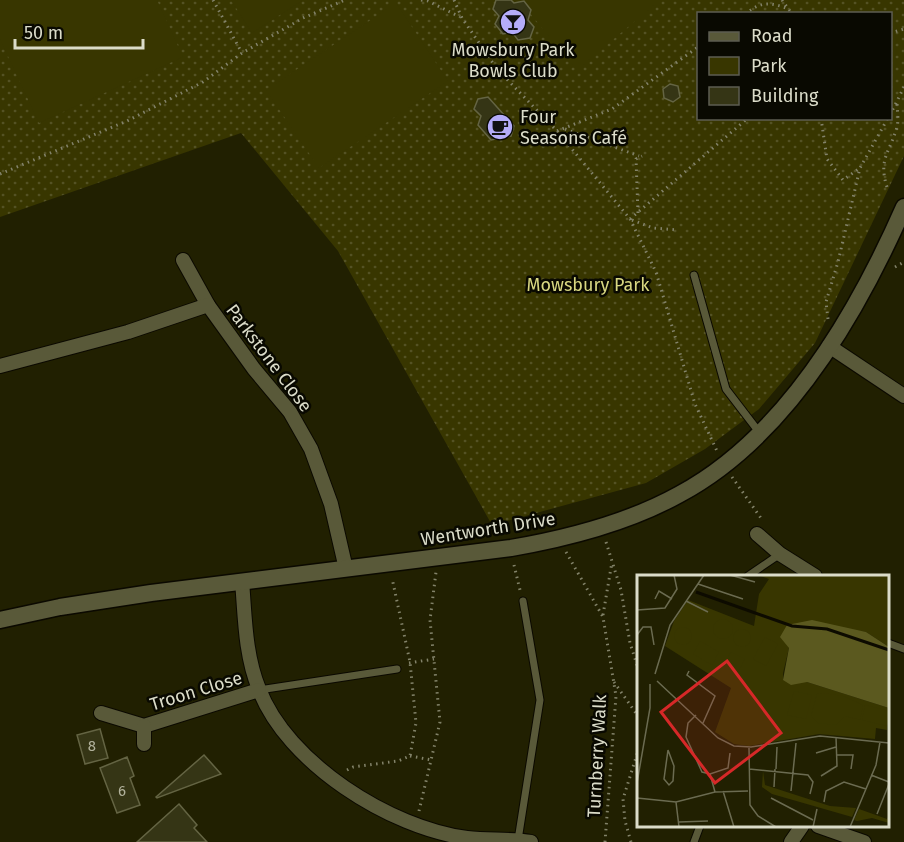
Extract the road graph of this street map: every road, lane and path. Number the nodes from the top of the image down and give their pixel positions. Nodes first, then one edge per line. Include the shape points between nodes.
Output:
1 (213, 0) edge
2 (345, 0) edge
3 (421, 0) edge
4 (454, 0) edge
5 (759, 0) edge
6 (782, 0) edge
7 (757, 5) junction
8 (789, 9) junction
9 (748, 12) edge
10 (791, 12) edge
11 (462, 18) junction
12 (697, 48) edge
13 (242, 52) junction
14 (904, 87) edge
15 (897, 102) junction
16 (892, 112) edge
17 (746, 120) edge
18 (821, 120) edge
19 (887, 120) edge
20 (563, 129) junction
21 (557, 132) junction
22 (860, 168) junction
23 (0, 174) edge
24 (887, 187) dead end
25 (904, 207) edge
26 (638, 213) junction
27 (630, 219) junction
28 (678, 230) dead end
29 (183, 260) dead end
30 (694, 275) dead end
31 (207, 305) junction
32 (839, 330) junction
33 (829, 346) junction
34 (0, 366) edge
35 (904, 396) edge
36 (761, 434) junction
37 (723, 465) junction
38 (602, 526) junction
39 (757, 534) joint
40 (559, 539) junction
41 (511, 548) junction
42 (780, 554) junction
43 (438, 557) junction
44 (612, 562) junction
45 (389, 563) junction
46 (346, 569) junction
47 (749, 575) edge
48 (813, 575) edge
49 (242, 581) junction
50 (523, 601) joint
51 (603, 617) junction
52 (0, 620) edge
53 (889, 643) edge
54 (904, 649) edge
55 (434, 659) junction
56 (410, 662) junction
57 (637, 662) edge
58 (397, 669) joint
59 (613, 681) junction
60 (259, 690) junction
61 (101, 713) dead end
62 (637, 713) edge
63 (144, 726) junction
64 (144, 744) dead end
65 (410, 756) junction
66 (637, 757) edge
67 (432, 759) junction
68 (332, 778) junction
69 (416, 825) junction
70 (699, 827) edge
71 (801, 827) edge
72 (823, 827) edge
73 (524, 841) edge
74 (605, 842) edge
75 (631, 842) edge
76 (694, 842) edge
77 (791, 842) edge
78 (864, 842) edge

1 - 13 path
2 - 13 path
3 - 11 path
4 - 11 path
5 - 7 path
6 - 8 path
7 - 8 path via 772,3
7 - 9 path
8 - 10 path
11 - 21 path via 497,69
12 - 20 path via 612,109
13 - 23 path via 203,82 127,121
14 - 15 path
15 - 16 path
15 - 24 path via 897,125 885,155 883,173
17 - 26 path
18 - 22 path via 827,159 843,180
19 - 22 path
20 - 21 path
20 - 26 path via 640,156 636,159
21 - 27 path
22 - 32 path via 826,302 828,321
25 - 32 street, Wentworth Drive
26 - 27 path
27 - 28 path via 653,228
27 - 37 path via 656,272 695,404
29 - 31 street, Parkstone Close
30 - 36 lane via 726,389
31 - 34 street, Parkstone Close via 128,332
31 - 46 street, Parkstone Close via 290,412 311,449
32 - 33 street, Wentworth Drive
33 - 35 street
33 - 36 street, Wentworth Drive via 797,394
36 - 37 street, Wentworth Drive
37 - 38 street, Wentworth Drive via 680,494
37 - 39 path via 765,524
38 - 40 street, Wentworth Drive
38 - 44 path
39 - 42 street
40 - 41 street, Wentworth Drive
40 - 51 path, Turnberry Walk
41 - 43 street, Wentworth Drive
41 - 50 path
42 - 47 lane
42 - 48 street
43 - 45 street, Wentworth Drive
43 - 55 path via 430,620
44 - 51 path
44 - 57 path
45 - 46 street, Wentworth Drive
45 - 56 path
46 - 49 street, Wentworth Drive
49 - 52 street, Wentworth Drive via 60,607
49 - 60 street via 248,650
50 - 73 lane via 540,700
51 - 59 path, Turnberry Walk
53 - 54 lane
55 - 56 path
55 - 67 path via 440,722
56 - 58 path
56 - 65 path via 416,723
58 - 60 lane
59 - 62 path
59 - 74 path, Turnberry Walk
60 - 63 street, Troon Close
60 - 68 street via 284,734
61 - 63 street, Troon Close
63 - 64 street, Troon Close
65 - 67 path
65 - 68 path via 353,767
66 - 75 path via 623,799
67 - 69 path
68 - 69 street
69 - 73 street via 466,838
70 - 76 lane
71 - 77 street
72 - 78 street

